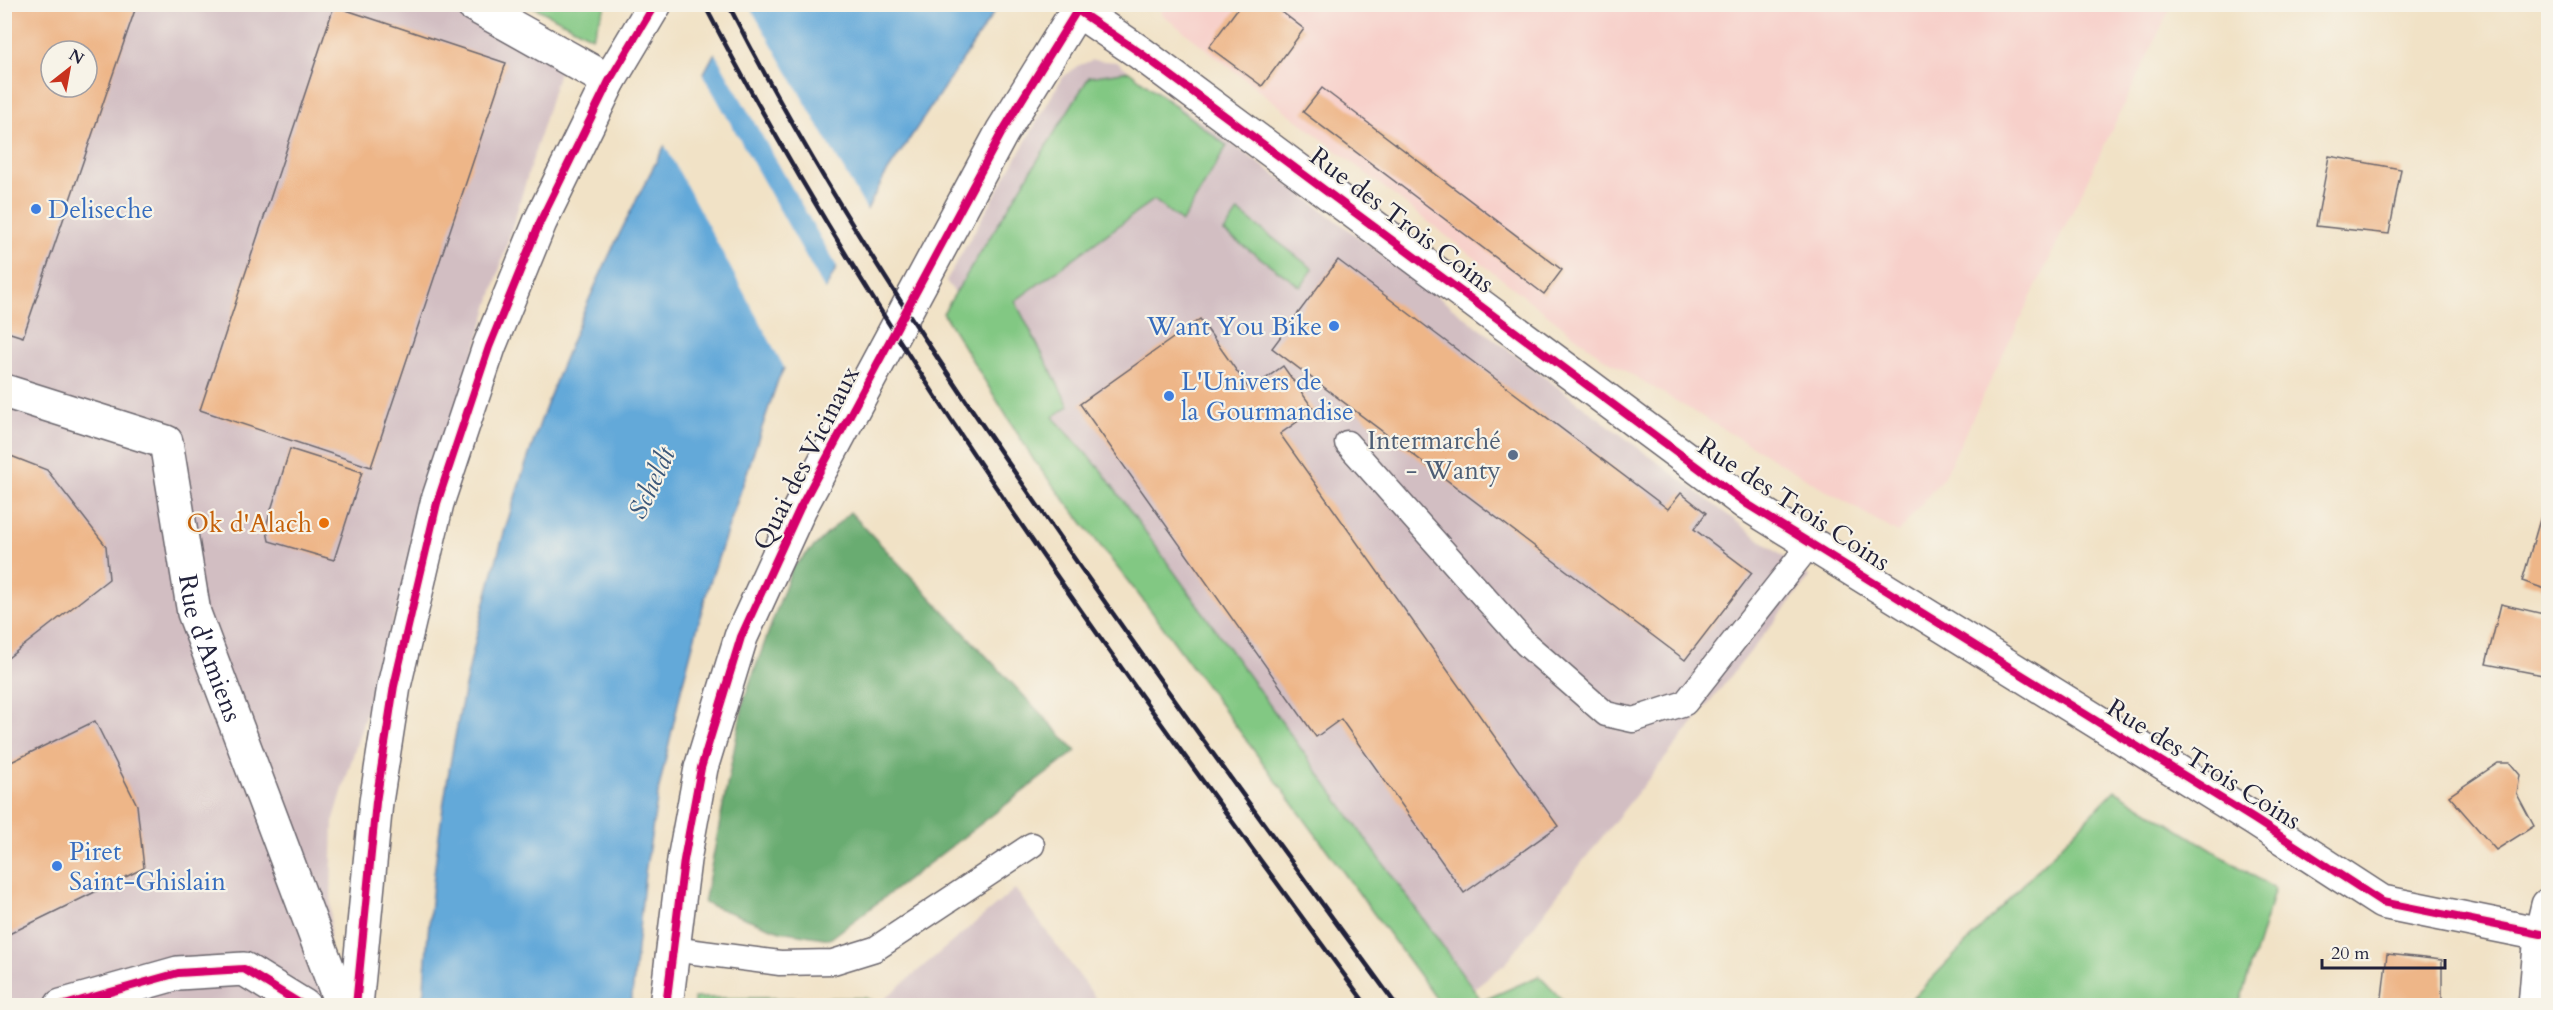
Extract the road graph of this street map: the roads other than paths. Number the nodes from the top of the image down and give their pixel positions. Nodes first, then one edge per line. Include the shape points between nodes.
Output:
1 (472, 4) edge
2 (655, 4) edge
3 (1079, 8) edge
4 (609, 81) junction
5 (4, 391) edge
6 (1347, 444) dead end
7 (1811, 543) junction
8 (1032, 845) dead end
9 (2545, 919) edge
10 (672, 949) junction
11 (60, 1005) edge
12 (304, 1005) edge
13 (342, 1005) edge
14 (356, 1005) edge
15 (666, 1005) edge
16 (2535, 1005) edge

1 - 4 street
2 - 4 street
3 - 7 street, Rue des Trois Coins via 1747,504
3 - 10 street, Quai des Vicinaux via 1002,132 806,498 741,637 701,768
4 - 14 street via 531,243 489,347 437,503 394,687 368,871
5 - 13 street, Rue d'Amiens via 166,442 194,613
6 - 7 lane via 1526,644 1606,714 1633,720 1685,703
7 - 9 street, Rue des Trois Coins via 2382,902
8 - 10 lane via 874,949 833,962 780,963
9 - 16 street
10 - 15 street, Quai des Vicinaux
11 - 12 street via 178,973 244,969

